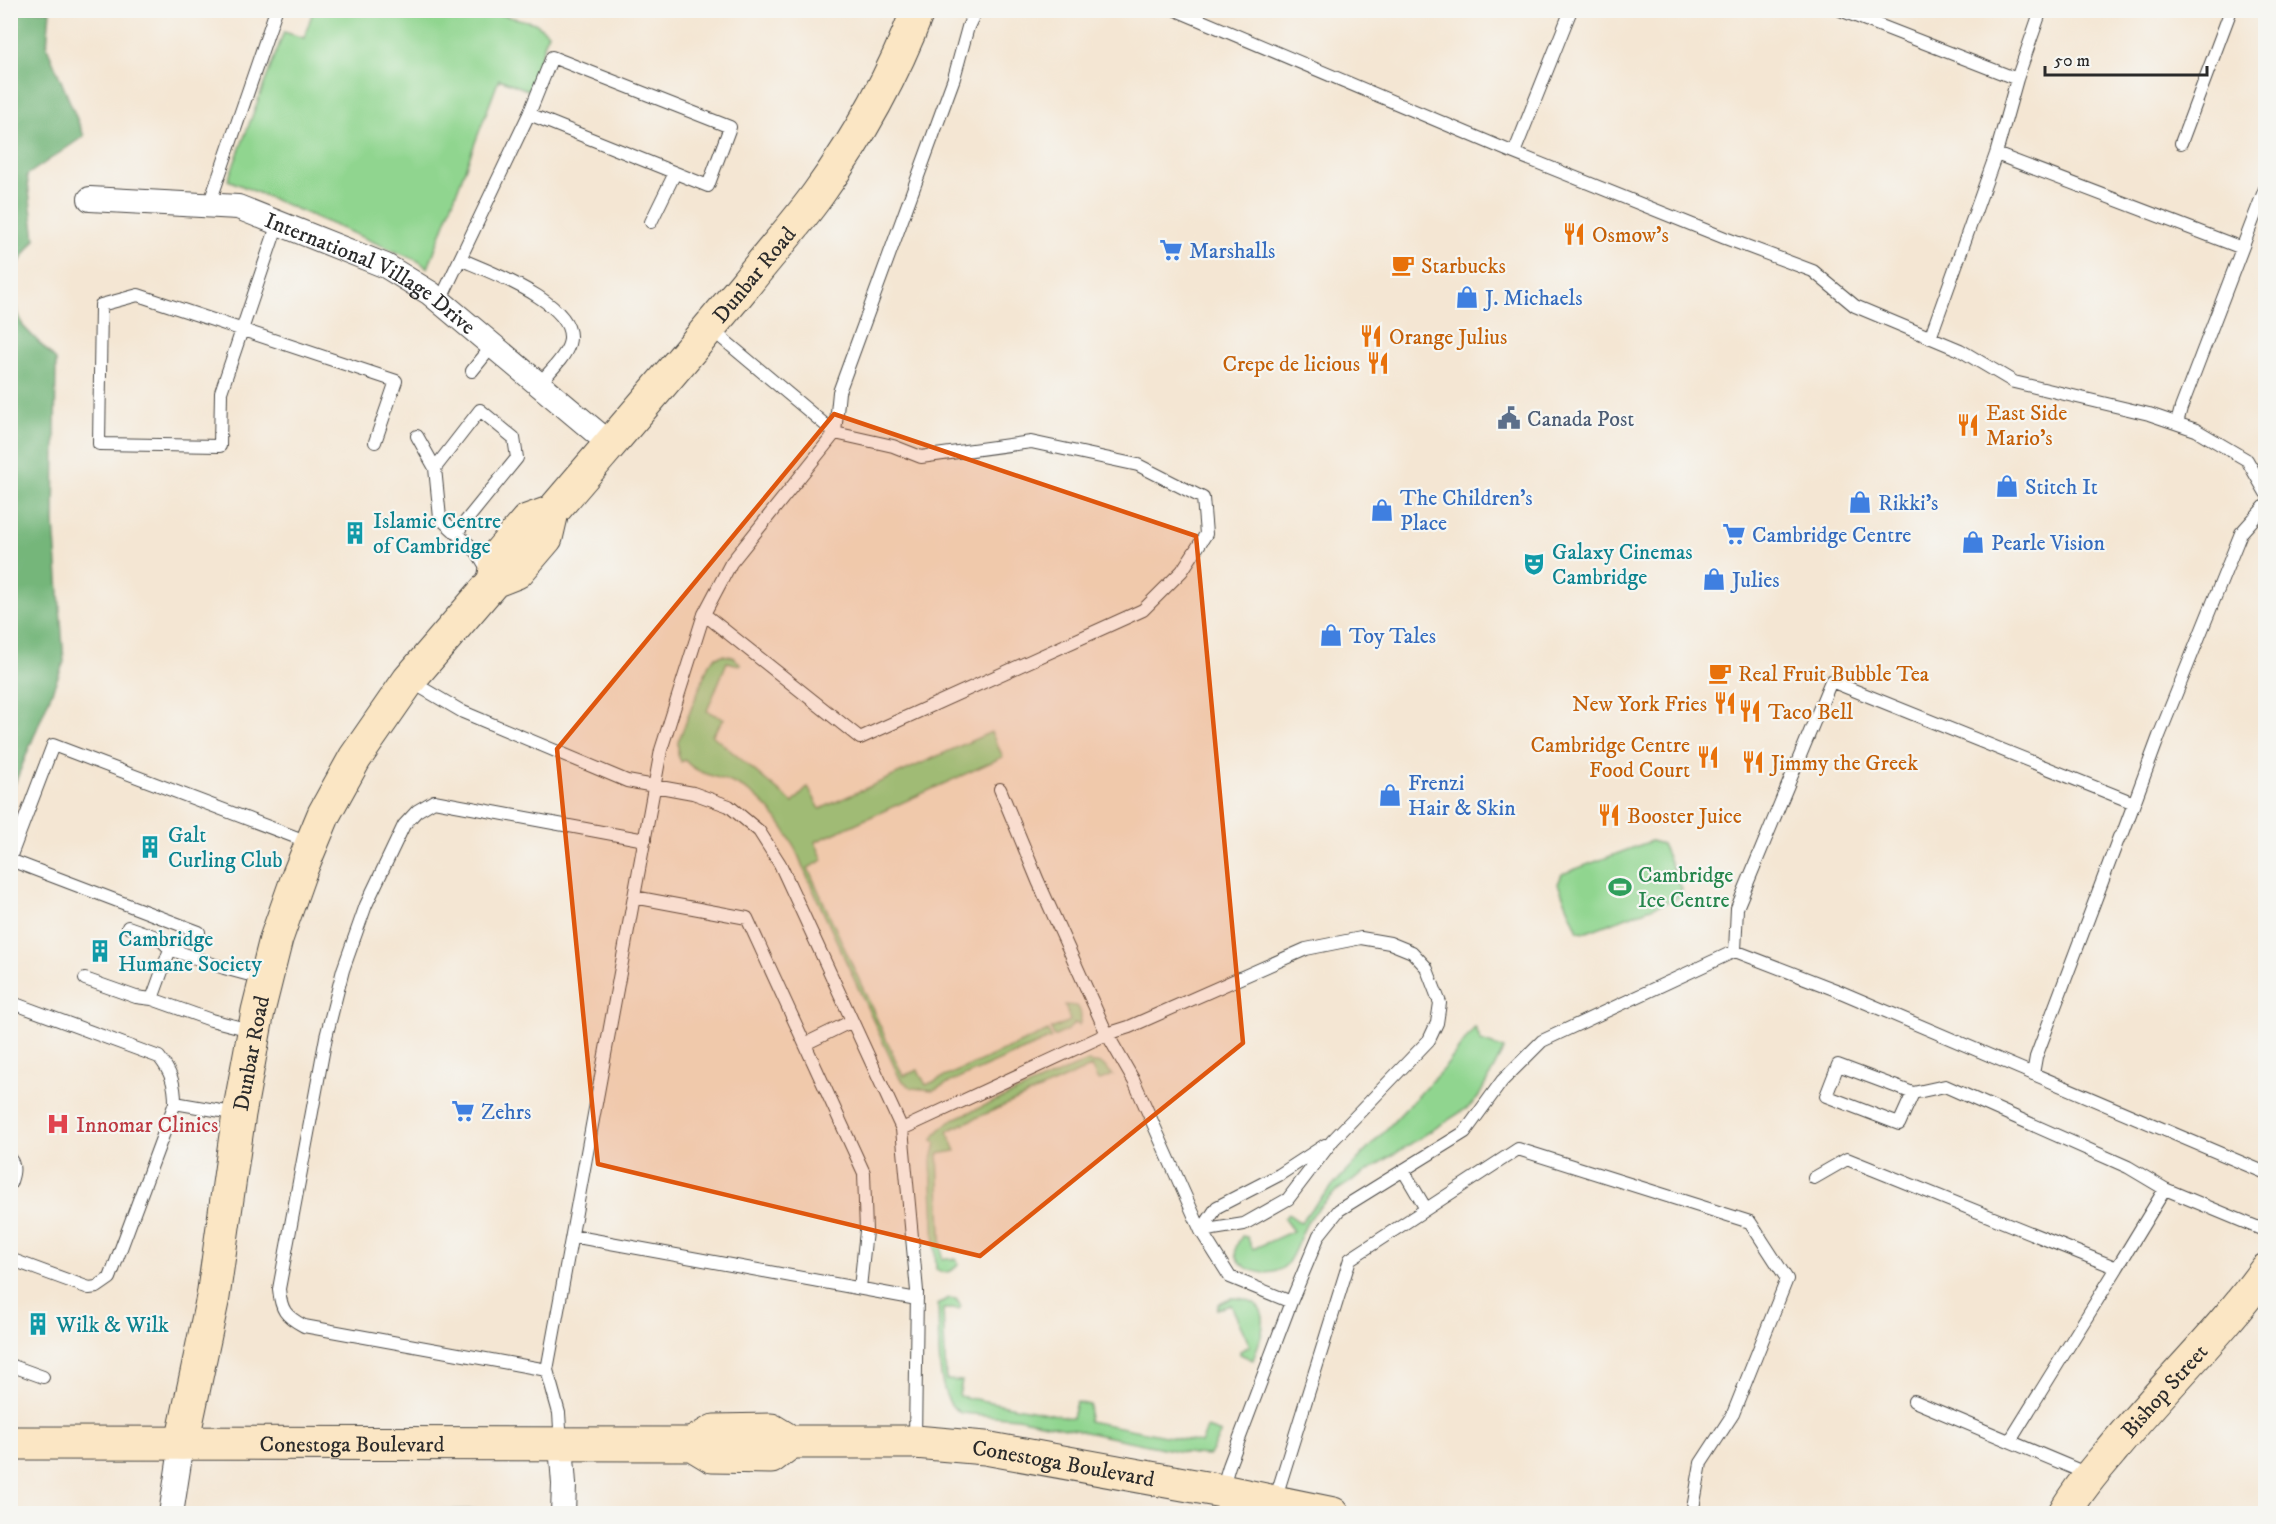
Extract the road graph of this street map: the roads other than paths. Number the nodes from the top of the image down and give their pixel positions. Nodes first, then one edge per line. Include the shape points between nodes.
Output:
1 (276, 10) edge
2 (918, 10) edge
3 (976, 10) edge
4 (1176, 10) edge
5 (1571, 10) edge
6 (1840, 10) edge
7 (2041, 10) edge
8 (2231, 10) edge
9 (2017, 79) junction
10 (529, 114) junction
11 (2181, 143) dead end
12 (1514, 153) junction
13 (1996, 154) junction
14 (675, 173) junction
15 (2265, 186) edge
16 (90, 198) dead end
17 (209, 205) junction
18 (651, 222) dead end
19 (278, 223) junction
20 (2242, 248) junction
21 (460, 259) junction
22 (440, 301) junction
23 (709, 328) junction
24 (242, 330) junction
25 (1930, 338) junction
26 (493, 345) junction
27 (472, 371) dead end
28 (539, 384) junction
29 (2177, 423) junction
30 (835, 433) junction
31 (417, 436) dead end
32 (375, 442) dead end
33 (610, 444) junction
34 (435, 468) junction
35 (2265, 493) edge
36 (2265, 505) edge
37 (457, 532) junction
38 (494, 581) junction
39 (704, 614) junction
40 (409, 680) junction
41 (655, 786) junction
42 (1000, 789) dead end
43 (2134, 803) junction
44 (645, 840) junction
45 (312, 843) junction
46 (10, 859) edge
47 (634, 897) junction
48 (128, 927) dead end
49 (199, 932) dead end
50 (170, 949) junction
51 (1735, 951) junction
52 (85, 979) dead end
53 (266, 979) junction
54 (152, 999) junction
55 (10, 1002) edge
56 (852, 1021) junction
57 (254, 1032) junction
58 (1107, 1034) junction
59 (805, 1044) junction
60 (2033, 1074) junction
61 (1913, 1093) junction
62 (175, 1103) junction
63 (239, 1114) junction
64 (902, 1129) junction
65 (1333, 1140) junction
66 (10, 1159) edge
67 (1403, 1170) junction
68 (2265, 1173) edge
69 (1814, 1178) dead end
70 (10, 1184) edge
71 (2165, 1189) junction
72 (1426, 1209) junction
73 (1201, 1231) junction
74 (2265, 1231) edge
75 (572, 1236) junction
76 (10, 1259) edge
77 (2117, 1268) junction
78 (2265, 1270) edge
79 (860, 1288) junction
80 (917, 1299) junction
81 (1291, 1302) junction
82 (10, 1365) edge
83 (547, 1370) junction
84 (43, 1377) dead end
85 (1914, 1401) dead end
86 (2010, 1441) junction
87 (915, 1442) junction
88 (10, 1443) edge
89 (183, 1443) junction
90 (561, 1444) junction
91 (2091, 1475) junction
92 (1222, 1491) junction
93 (1274, 1502) junction
94 (171, 1514) edge
95 (563, 1514) edge
96 (1333, 1514) edge
97 (1692, 1514) edge
98 (2064, 1514) edge

1 - 17 lane
2 - 23 street, Dunbar Road via 887,82 855,139 817,195
3 - 30 lane via 839,392
4 - 12 lane
5 - 12 lane
6 - 9 lane
7 - 9 lane
8 - 11 lane
9 - 13 lane
10 - 14 lane
10 - 14 lane via 552,57 730,127 708,186
10 - 21 lane
12 - 25 lane via 1813,271 1855,306
13 - 20 lane
13 - 25 lane
14 - 18 lane
15 - 20 lane
16 - 17 street, International Village Drive
17 - 19 street, International Village Drive via 237,207
19 - 22 street, International Village Drive via 386,266
19 - 24 lane
20 - 29 lane
21 - 22 lane
21 - 28 lane via 543,299 562,316 570,331 569,344
22 - 26 street, International Village Drive
23 - 30 lane
23 - 33 street, Dunbar Road
24 - 24 lane via 221,392 220,446 99,444 101,305 138,295
24 - 32 lane via 396,381
25 - 29 lane via 1960,350 2014,382
26 - 27 lane
26 - 28 street, International Village Drive
28 - 33 street, International Village Drive
29 - 35 lane via 2247,460
30 - 39 lane via 731,563
30 - 39 lane via 893,446 921,457 1031,442 1138,465 1203,498 1206,534 1182,571 1143,610 860,738
31 - 34 lane
33 - 38 street, Dunbar Road via 552,512 527,521 498,555
34 - 37 lane via 440,518
34 - 37 lane via 480,410 514,438 517,458
36 - 43 lane via 2241,533
37 - 38 lane via 477,552
38 - 40 street, Dunbar Road
39 - 41 lane via 661,750
40 - 41 lane via 463,712 627,781
40 - 45 street, Dunbar Road via 355,758
41 - 44 lane
41 - 56 lane via 693,793 729,806 759,831 780,864
42 - 58 lane
43 - 51 lane via 1831,681 1737,909
43 - 60 lane via 2036,1057
44 - 47 lane
44 - 83 lane via 434,801 404,825 366,905 343,970 326,1037 279,1289 281,1305 290,1318 304,1326
45 - 46 lane via 53,745
45 - 53 street, Dunbar Road via 276,939
46 - 49 lane
47 - 59 lane via 747,918
47 - 75 lane
48 - 50 lane via 159,938
50 - 53 lane
50 - 54 lane
51 - 60 lane
51 - 67 lane via 1542,1041 1502,1081 1465,1132
52 - 54 lane
53 - 57 street, Dunbar Road
54 - 57 lane
55 - 62 lane via 159,1057 170,1071
56 - 59 lane
56 - 64 lane
57 - 63 street, Dunbar Road
58 - 64 lane
58 - 65 lane via 1306,950 1361,938 1412,952 1426,966 1440,1003 1437,1023 1417,1055
58 - 73 lane via 1134,1081
59 - 79 lane via 864,1173 866,1231
60 - 68 lane
61 - 61 lane via 1838,1065 1826,1096 1899,1124
61 - 71 lane via 1945,1086 2128,1167
62 - 63 lane
62 - 76 lane via 110,1278 89,1288
63 - 89 street, Dunbar Road via 213,1297
64 - 80 lane
65 - 73 lane via 1279,1175 1217,1207
65 - 73 lane via 1288,1199 1244,1224
66 - 70 lane via 14,1176
67 - 72 lane
67 - 81 lane via 1339,1210 1319,1235
69 - 77 lane via 1847,1159
71 - 74 lane
71 - 77 lane
72 - 93 lane via 1350,1258
72 - 97 lane via 1518,1149 1750,1222 1787,1279 1733,1414 1701,1463
73 - 81 lane via 1230,1277
75 - 79 lane
75 - 83 lane
77 - 86 lane
78 - 91 street, Bishop Street via 2207,1344 2148,1405
79 - 80 lane
80 - 87 lane
81 - 92 lane
82 - 84 lane
83 - 90 lane via 560,1413
85 - 86 lane
86 - 91 lane
87 - 90 street, Conestoga Boulevard via 791,1442 771,1430 714,1431 692,1444
87 - 92 street, Conestoga Boulevard via 985,1449
88 - 89 street, Conestoga Boulevard
89 - 90 street, Conestoga Boulevard
89 - 94 street
90 - 95 street
91 - 98 street, Bishop Street
92 - 93 street, Conestoga Boulevard
93 - 96 street, Conestoga Boulevard

